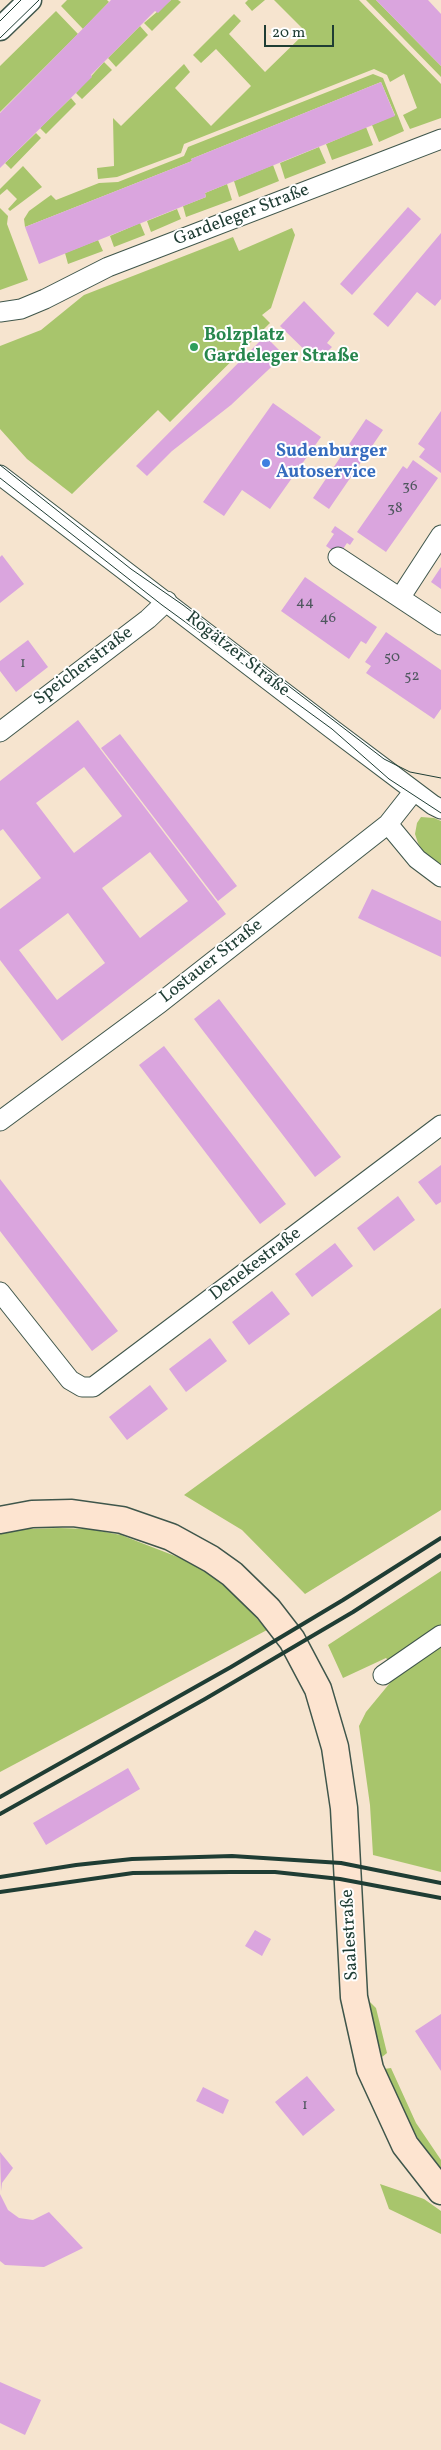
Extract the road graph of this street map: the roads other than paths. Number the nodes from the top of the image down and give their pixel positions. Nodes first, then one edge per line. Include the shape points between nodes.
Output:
1 (30, 0) edge
2 (0, 29) edge
3 (441, 139) edge
4 (45, 299) junction
5 (0, 312) edge
6 (0, 325) edge
7 (0, 463) edge
8 (0, 475) edge
9 (34, 500) junction
10 (441, 536) edge
11 (338, 556) dead end
12 (400, 598) junction
13 (167, 602) junction
14 (441, 625) edge
15 (0, 732) edge
16 (414, 791) junction
17 (441, 809) edge
18 (388, 824) junction
19 (441, 877) edge
20 (0, 1121) edge
21 (441, 1125) edge
22 (0, 1292) edge
23 (0, 1520) edge
24 (441, 1635) edge
25 (383, 1675) dead end
26 (441, 2191) edge

1 - 2 street
3 - 4 street, Gardeleger Straße via 108,267
4 - 5 street, Gardeleger Straße
4 - 6 street, Gardeleger Straße via 20,318
7 - 9 street, Rogätzer Straße
8 - 9 street, Rogätzer Straße
9 - 13 street, Rogätzer Straße
10 - 12 street
11 - 12 street
12 - 14 street
13 - 15 street, Speicherstraße
13 - 16 street, Rogätzer Straße
16 - 17 street, Rogätzer Straße
16 - 18 street, Lostauer Straße
18 - 19 street via 417,859
18 - 20 street, Lostauer Straße via 160,1003
21 - 22 street, Denekestraße via 96,1385 82,1387 67,1377
23 - 26 main road, Saalestraße via 32,1514 72,1513 122,1520 171,1537 211,1559 251,1591 283,1626 318,1689 335,1747 344,1808 354,1997 370,2069 404,2145
24 - 25 street

